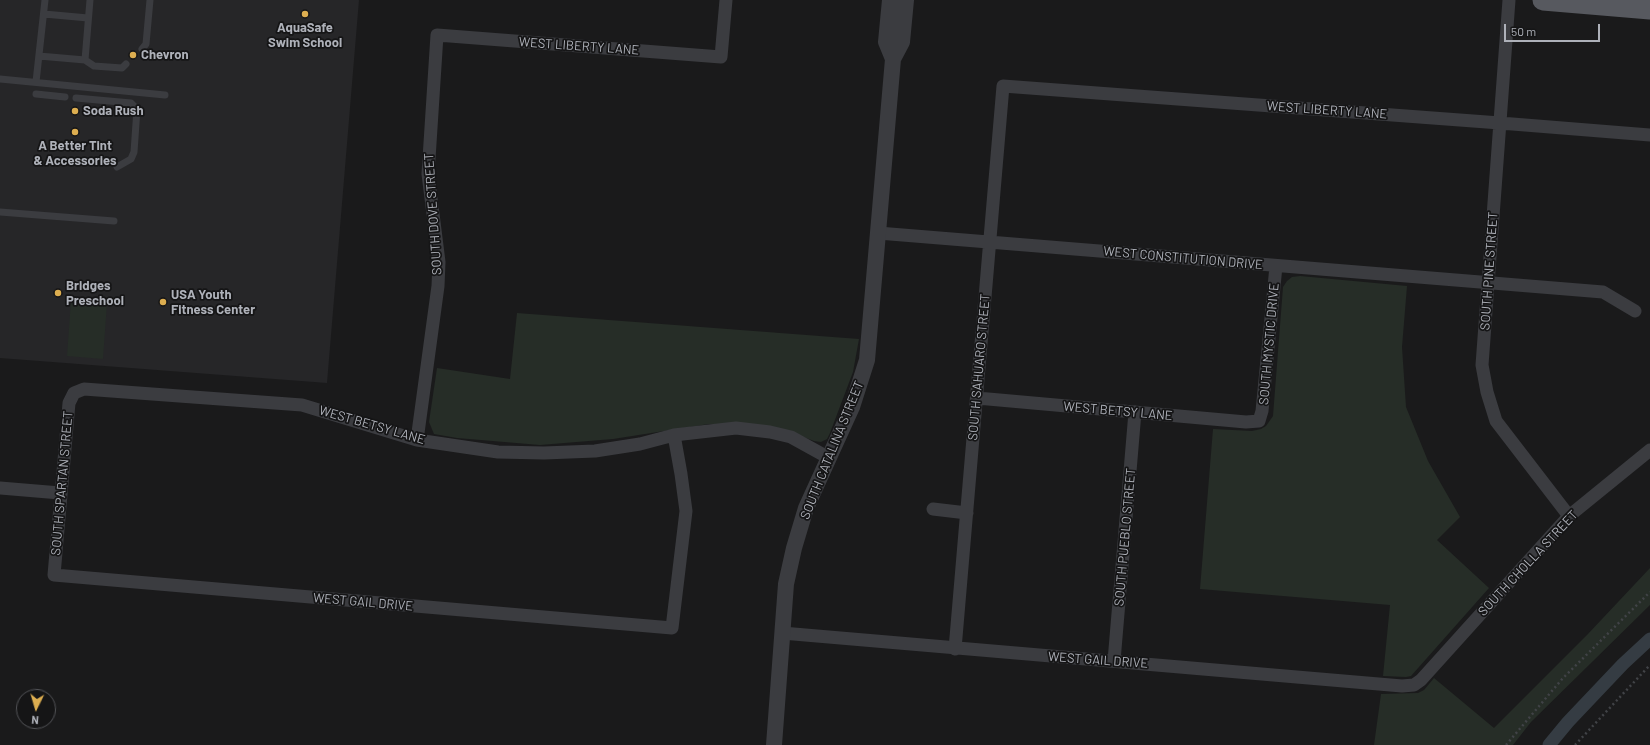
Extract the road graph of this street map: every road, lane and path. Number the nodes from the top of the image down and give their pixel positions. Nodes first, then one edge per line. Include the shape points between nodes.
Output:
1 (45, 0) edge
2 (90, 0) edge
3 (150, 0) edge
4 (726, 0) edge
5 (890, 0) edge
6 (906, 0) edge
7 (1509, 0) edge
8 (1543, 0) edge
9 (1638, 5) edge
10 (44, 14) junction
11 (88, 18) junction
12 (437, 35) joint
13 (142, 49) dead end
14 (39, 56) junction
15 (893, 59) junction
16 (85, 60) junction
17 (126, 64) dead end
18 (0, 79) edge
19 (36, 82) junction
20 (1003, 86) joint
21 (36, 94) dead end
22 (165, 95) dead end
23 (65, 97) dead end
24 (76, 98) dead end
25 (1500, 123) junction
26 (1650, 135) edge
27 (117, 167) dead end
28 (0, 212) edge
29 (114, 221) dead end
30 (878, 233) junction
31 (989, 242) junction
32 (1276, 266) junction
33 (1488, 284) junction
34 (1636, 311) dead end
35 (74, 392) joint
36 (977, 398) junction
37 (1135, 412) junction
38 (1259, 421) joint
39 (674, 435) junction
40 (417, 440) junction
41 (1650, 450) edge
42 (829, 458) junction
43 (0, 488) edge
44 (60, 493) junction
45 (933, 509) dead end
46 (967, 513) junction
47 (1569, 516) junction
48 (54, 575) joint
49 (1650, 592) edge
50 (782, 634) junction
51 (955, 649) junction
52 (1114, 661) junction
53 (1650, 665) edge
54 (1414, 685) joint
55 (774, 745) edge
56 (1506, 745) edge
57 (1575, 745) edge

1 - 10 lane
2 - 11 lane
3 - 13 lane via 146,44
4 - 12 street, WEST LIBERTY LANE via 721,57
5 - 15 street, SOUTH CATALINA STREET via 886,42
6 - 15 street, SOUTH CATALINA STREET via 902,42
7 - 25 street, SOUTH PINE STREET
8 - 9 main road
10 - 11 lane
10 - 14 lane
11 - 16 lane
12 - 40 street, SOUTH DOVE STREET via 428,174 438,255 438,286
14 - 16 lane
14 - 19 lane
15 - 30 street, SOUTH CATALINA STREET
16 - 17 lane via 94,66 122,68
18 - 19 lane
19 - 22 lane
20 - 25 street, WEST LIBERTY LANE
20 - 31 street, SOUTH SAHUARO STREET
21 - 23 lane
24 - 27 lane via 131,103 137,109 134,152 131,159
25 - 26 street, WEST LIBERTY LANE
25 - 33 street, SOUTH PINE STREET
28 - 29 lane
30 - 31 street, WEST CONSTITUTION DRIVE
30 - 42 street, SOUTH CATALINA STREET via 867,360 852,407
31 - 32 street, WEST CONSTITUTION DRIVE
31 - 36 street, SOUTH SAHUARO STREET
32 - 33 street, WEST CONSTITUTION DRIVE
32 - 38 street, SOUTH MYSTIC DRIVE
33 - 34 street, WEST CONSTITUTION DRIVE via 1603,292
33 - 47 street, SOUTH PINE STREET via 1482,365 1496,421
35 - 40 street, WEST BETSY LANE via 84,389 302,405
35 - 44 street, SOUTH SPARTAN STREET via 69,403
36 - 37 street, WEST BETSY LANE
36 - 46 street, SOUTH SAHUARO STREET
37 - 38 street, WEST BETSY LANE
37 - 52 street, SOUTH PUEBLO STREET
39 - 40 street, WEST BETSY LANE via 640,444 595,451 544,453 498,452
39 - 42 street, WEST BETSY LANE via 736,428 770,432 791,437
39 - 48 street, WEST GAIL DRIVE via 686,511 672,628
41 - 47 street, SOUTH CHOLLA STREET
42 - 50 street, SOUTH CATALINA STREET via 806,508 794,548 786,584
43 - 44 street
44 - 48 street, SOUTH SPARTAN STREET
45 - 46 street
46 - 51 street, SOUTH SAHUARO STREET
47 - 54 street, SOUTH CHOLLA STREET
49 - 56 path via 1563,678
50 - 51 street, WEST GAIL DRIVE
50 - 55 street, SOUTH CATALINA STREET
51 - 52 street, WEST GAIL DRIVE
52 - 54 street, WEST GAIL DRIVE
53 - 57 path

